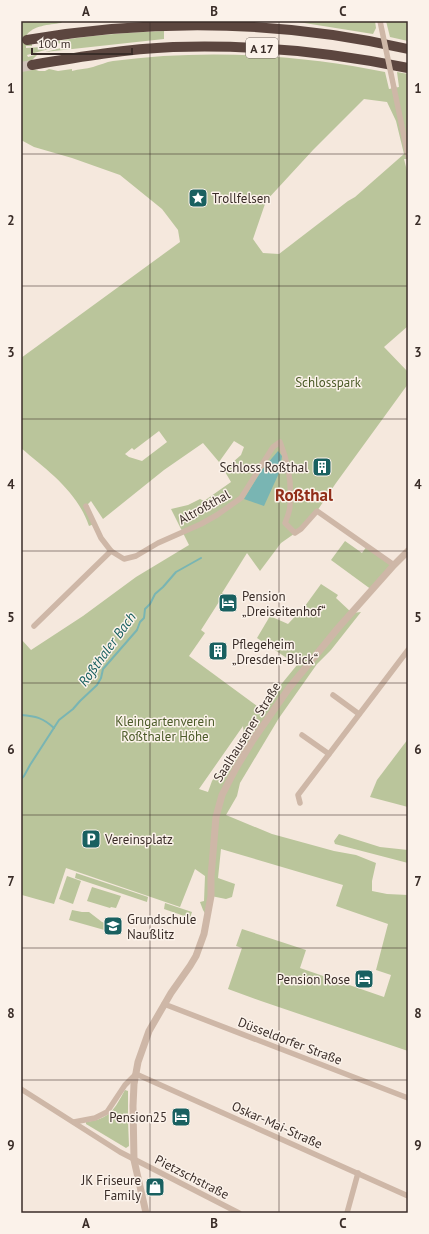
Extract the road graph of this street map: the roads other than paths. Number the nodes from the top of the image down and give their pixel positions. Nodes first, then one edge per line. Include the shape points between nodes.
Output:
1 (380, 21) edge
2 (27, 40) dead end
3 (408, 50) edge
4 (32, 65) tunnel mouth
5 (408, 68) edge
6 (408, 156) edge
7 (86, 506) dead end
8 (110, 551) junction
9 (408, 551) edge
10 (394, 565) junction
11 (34, 626) dead end
12 (408, 650) edge
13 (333, 695) dead end
14 (359, 714) junction
15 (302, 735) dead end
16 (329, 754) junction
17 (300, 803) dead end
18 (164, 1004) junction
19 (136, 1074) junction
20 (21, 1089) edge
21 (408, 1098) edge
22 (74, 1122) junction
23 (134, 1160) junction
24 (358, 1173) junction
25 (408, 1196) edge
26 (146, 1213) edge
27 (240, 1213) edge
28 (347, 1213) edge

1 - 6 street, bridge
2 - 3 highway, A 17 via 70,32 191,24 308,31
4 - 5 highway, A 17 via 115,52 172,47 227,47 290,49
7 - 8 street
8 - 10 street, Altroßthal via 124,559 136,556 217,515 241,498 273,448 280,442 289,474 290,506 285,523 295,533 317,511
8 - 11 street
9 - 10 street, Saalhausener Straße
10 - 18 street, Saalhausener Straße via 289,688 239,763 222,795 216,817 211,896 204,934 196,956
12 - 14 street
13 - 14 street
14 - 16 street
15 - 16 street
16 - 17 street via 298,795
18 - 19 street, Saalhausener Straße via 149,1030
18 - 21 street, Düsseldorfer Straße
19 - 22 street via 125,1085 107,1112 95,1118
19 - 23 street, Saalhausener Straße via 133,1106
19 - 24 street, Oskar-Mai-Straße
20 - 22 street, Pietzschstraße
22 - 23 street, Pietzschstraße
23 - 26 street, Saalhausener Straße
23 - 27 street, Pietzschstraße
24 - 25 street, Oskar-Mai-Straße
24 - 28 street

